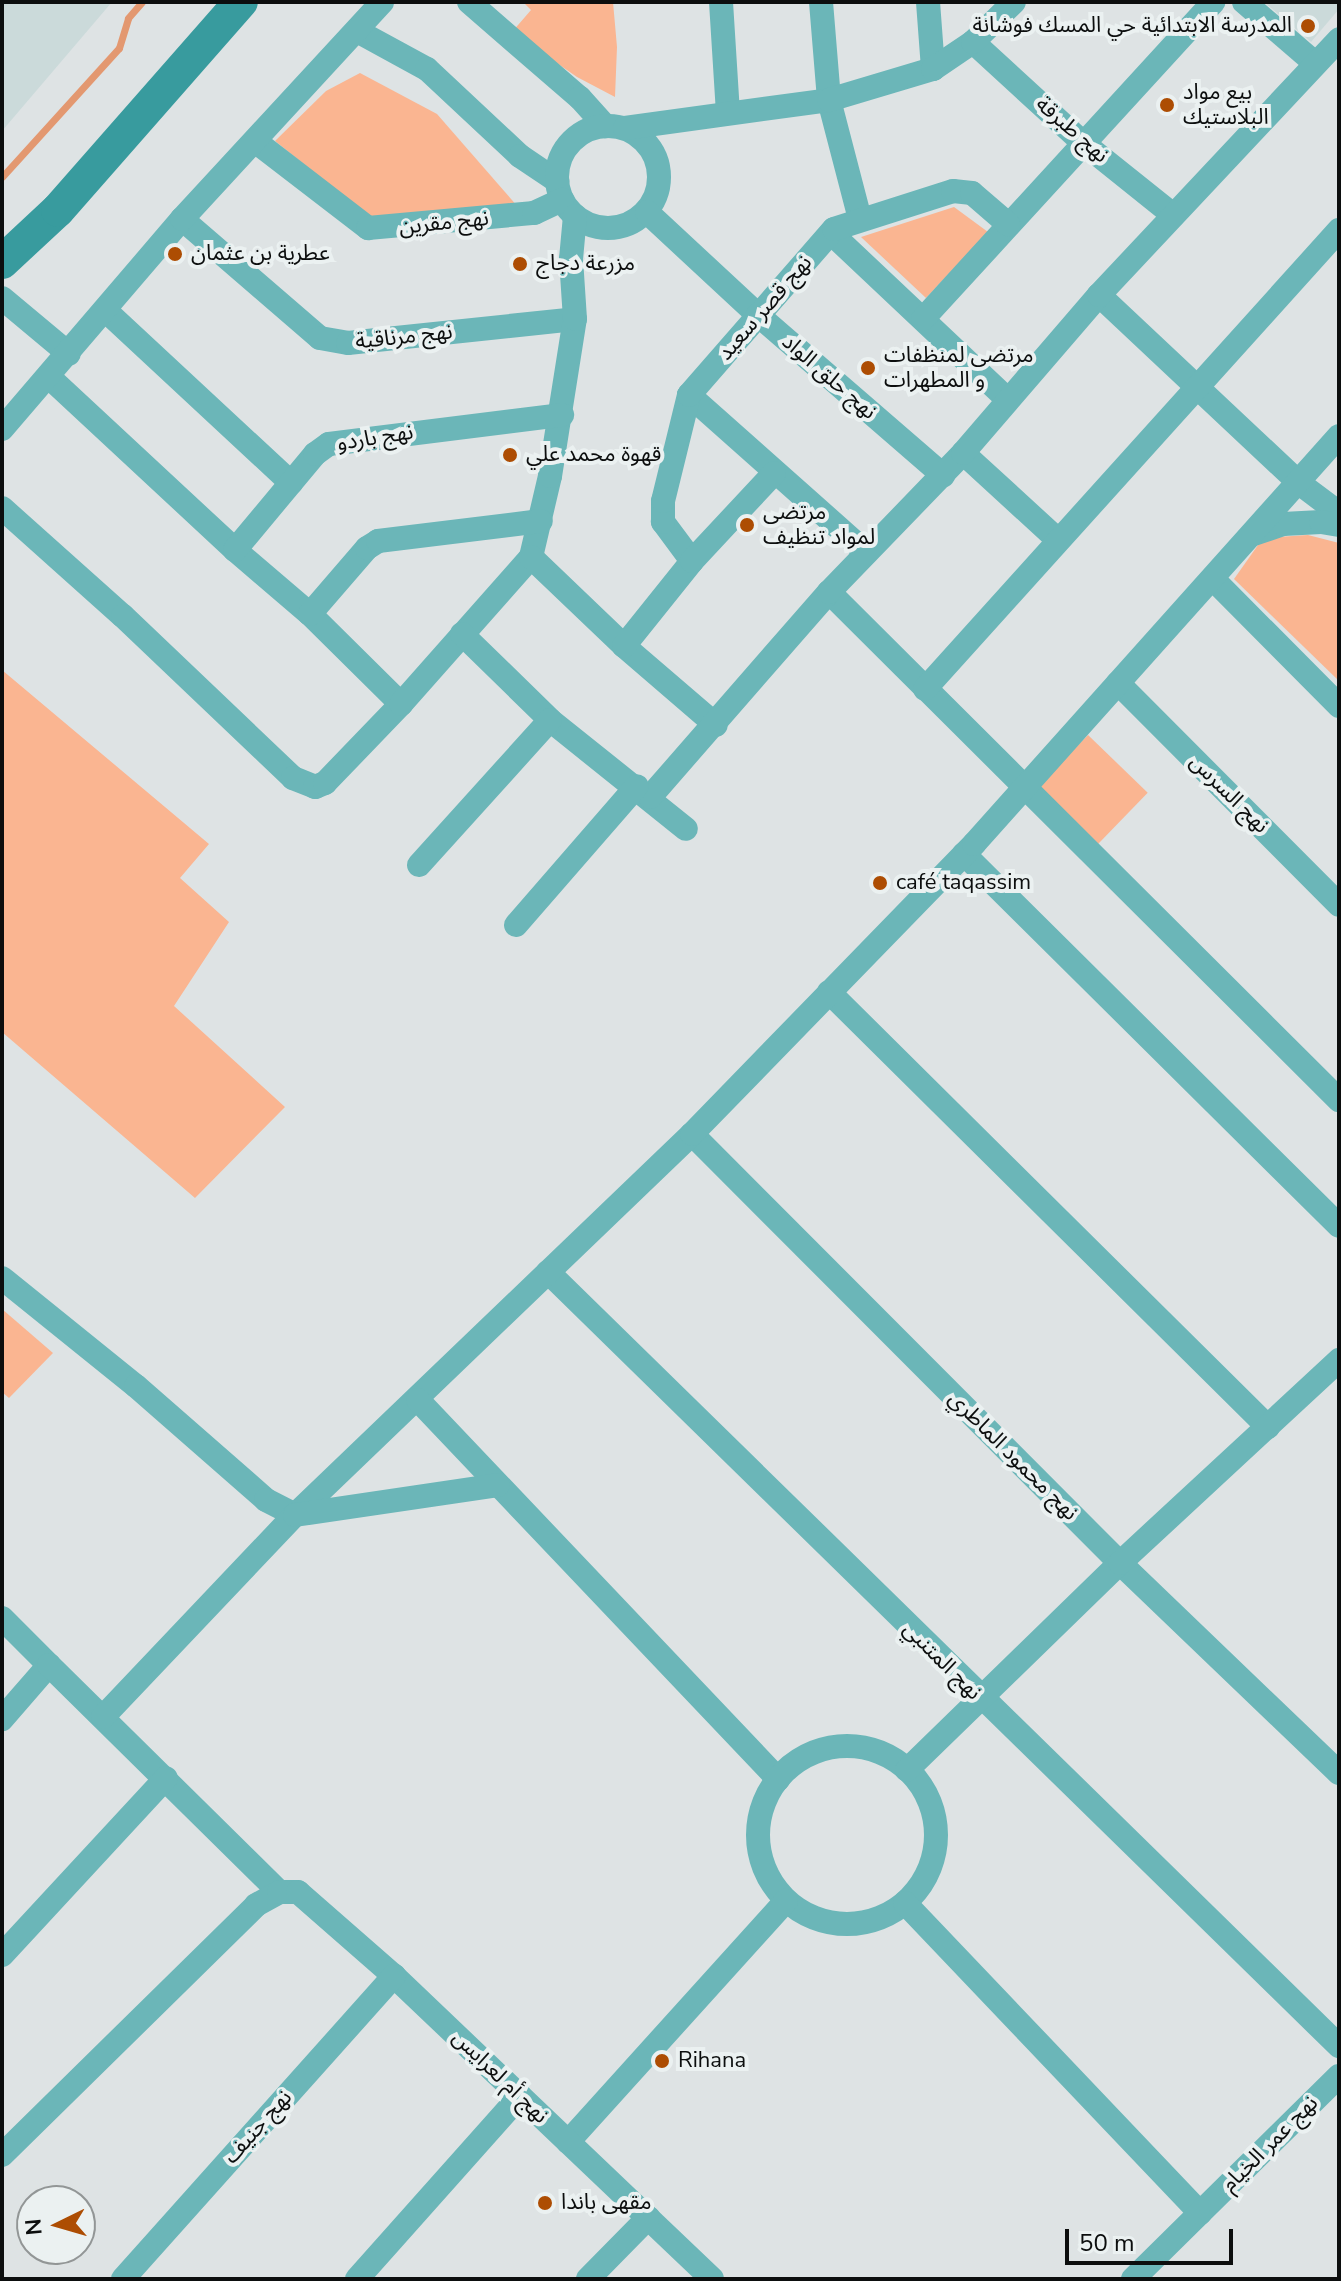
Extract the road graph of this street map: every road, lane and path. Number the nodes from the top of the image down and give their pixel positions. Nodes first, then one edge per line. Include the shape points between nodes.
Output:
1 (241, 2) edge
2 (382, 2) edge
3 (469, 2) edge
4 (721, 2) edge
5 (821, 2) edge
6 (928, 2) edge
7 (1014, 2) edge
8 (1213, 2) edge
9 (1244, 2) edge
10 (359, 32) junction
11 (1339, 39) edge
12 (973, 42) junction
13 (1315, 63) junction
14 (933, 69) junction
15 (829, 100) junction
16 (728, 113) junction
17 (615, 127) junction
18 (255, 141) junction
19 (1082, 142) junction
20 (565, 199) junction
21 (58, 210) junction
22 (647, 212) junction
23 (1173, 215) junction
24 (182, 219) junction
25 (860, 219) junction
26 (1008, 224) junction
27 (1339, 230) edge
28 (831, 233) junction
29 (2, 262) edge
30 (2, 289) edge
31 (1099, 295) junction
32 (2, 298) edge
33 (105, 310) junction
34 (758, 315) junction
35 (575, 319) junction
36 (923, 319) junction
37 (69, 354) junction
38 (49, 377) junction
39 (1196, 386) junction
40 (689, 395) junction
41 (1008, 400) junction
42 (562, 415) junction
43 (2, 429) edge
44 (1339, 436) edge
45 (963, 453) junction
46 (774, 473) junction
47 (943, 475) junction
48 (291, 483) junction
49 (1299, 483) junction
50 (2, 508) edge
51 (1339, 513) edge
52 (541, 521) junction
53 (1339, 525) edge
54 (1252, 535) junction
55 (1058, 540) junction
56 (235, 550) junction
57 (866, 552) junction
58 (531, 557) junction
59 (692, 561) junction
60 (1213, 579) junction
61 (829, 592) junction
62 (310, 614) junction
63 (462, 634) junction
64 (624, 646) junction
65 (1118, 683) junction
66 (925, 689) junction
67 (401, 704) junction
68 (1339, 706) edge
69 (550, 720) junction
70 (716, 725) junction
71 (1024, 788) junction
72 (644, 792) junction
73 (686, 829) dead end
74 (964, 854) junction
75 (419, 865) dead end
76 (1339, 905) edge
77 (516, 925) dead end
78 (829, 992) junction
79 (1339, 1100) edge
80 (692, 1134) junction
81 (1339, 1226) edge
82 (548, 1272) junction
83 (2, 1278) edge
84 (1339, 1360) edge
85 (418, 1400) junction
86 (1268, 1427) junction
87 (498, 1485) junction
88 (295, 1515) junction
89 (1120, 1563) junction
90 (2, 1618) edge
91 (49, 1665) junction
92 (981, 1699) junction
93 (103, 1717) junction
94 (2, 1719) edge
95 (907, 1770) junction
96 (1339, 1773) edge
97 (166, 1778) junction
98 (778, 1779) junction
99 (279, 1892) junction
100 (786, 1901) junction
101 (905, 1903) junction
102 (2, 1955) edge
103 (394, 1976) junction
104 (1339, 2046) edge
105 (1339, 2076) edge
106 (520, 2096) junction
107 (568, 2142) junction
108 (2, 2155) edge
109 (1200, 2213) junction
110 (648, 2218) junction
111 (123, 2279) edge
112 (357, 2279) edge
113 (588, 2279) edge
114 (712, 2279) edge
115 (1133, 2279) edge

1 - 21 street
2 - 10 street
3 - 17 street
4 - 16 street
5 - 15 street
6 - 14 street
7 - 12 street
8 - 19 street
9 - 13 street
10 - 18 street
10 - 20 street via 427,69
11 - 13 street
12 - 14 street
12 - 19 street, نهج طبرقة
13 - 23 street
14 - 15 street
15 - 16 street
15 - 25 street
16 - 17 street
17 - 20 street via 586,131 570,143 560,161
17 - 22 street via 643,139 655,155 660,174
18 - 20 street, نهج مقرين via 368,228 534,213
18 - 24 street
19 - 23 street, نهج طبرقة
19 - 26 street
20 - 22 street via 592,227 631,224
20 - 35 street
21 - 29 street
21 - 30 street
22 - 34 street, نهج حلق الواد
23 - 31 street
24 - 33 street
24 - 35 street, نهج مرناقية via 320,338 348,343
25 - 26 street, نهج قصر سعيد via 953,191 972,193
25 - 28 street, نهج قصر سعيد
26 - 36 street
27 - 39 street
28 - 34 street, نهج قصر سعيد
28 - 36 street
31 - 39 street
31 - 41 street
32 - 37 street
33 - 37 street
33 - 48 street
34 - 40 street, نهج قصر سعيد
34 - 47 street, نهج حلق الواد
35 - 42 street
36 - 41 street
37 - 38 street
38 - 43 street
38 - 56 street
39 - 49 street
39 - 55 street
40 - 46 street
40 - 59 street, نهج قصر سعيد via 663,501 663,522
41 - 45 street
42 - 48 street, نهج باردو via 339,441 322,448
42 - 52 street
44 - 49 street
45 - 47 street
45 - 55 street
46 - 57 street
46 - 59 street
47 - 57 street
48 - 56 street, نهج باردو
49 - 51 street
49 - 54 street
50 - 67 street via 305,784 325,783
52 - 58 street
52 - 62 street via 378,541
53 - 54 street via 1283,524
54 - 60 street
55 - 66 street
56 - 62 street
57 - 61 street
58 - 63 street
58 - 64 street
59 - 64 street
60 - 65 street
60 - 68 street
61 - 66 street
61 - 70 street
62 - 67 street
63 - 67 street
63 - 69 street
64 - 70 street
65 - 71 street
65 - 76 street, نهج السرس
66 - 71 street
69 - 72 street
69 - 75 street
70 - 72 street
71 - 74 street
71 - 79 street
72 - 73 street
72 - 77 street
74 - 78 street
74 - 81 street
78 - 80 street
78 - 86 street
80 - 82 street
80 - 89 street, نهج محمود الماطري
82 - 85 street
82 - 92 street, نهج المتنبي
83 - 88 street via 266,1500
84 - 86 street
85 - 87 street
85 - 88 street
86 - 89 street
87 - 88 street
87 - 98 street
88 - 93 street
89 - 92 street
89 - 96 street, نهج محمود الماطري
90 - 91 street, نهج أم لعرايس
91 - 93 street, نهج أم لعرايس
91 - 94 street
92 - 95 street
92 - 104 street, نهج المتنبي
93 - 97 street, نهج أم لعرايس
95 - 98 street via 876,1751 840,1746 806,1756
95 - 101 street via 928,1801 936,1838 927,1874
97 - 99 street, نهج أم لعرايس
97 - 102 street
98 - 100 street via 761,1812 758,1836 765,1871
99 - 103 street, نهج أم لعرايس via 298,1892 313,1902
99 - 108 street via 256,1905
100 - 101 street via 816,1919 851,1925 885,1916
100 - 107 street
101 - 109 street
103 - 106 street, نهج أم لعرايس
103 - 111 street, نهج جنيف
105 - 109 street, نهج عمر الخيام
106 - 107 street, نهج أم لعرايس
106 - 112 street
107 - 110 street, نهج أم لعرايس
109 - 115 street, نهج عمر الخيام
110 - 113 street
110 - 114 street, نهج أم لعرايس

